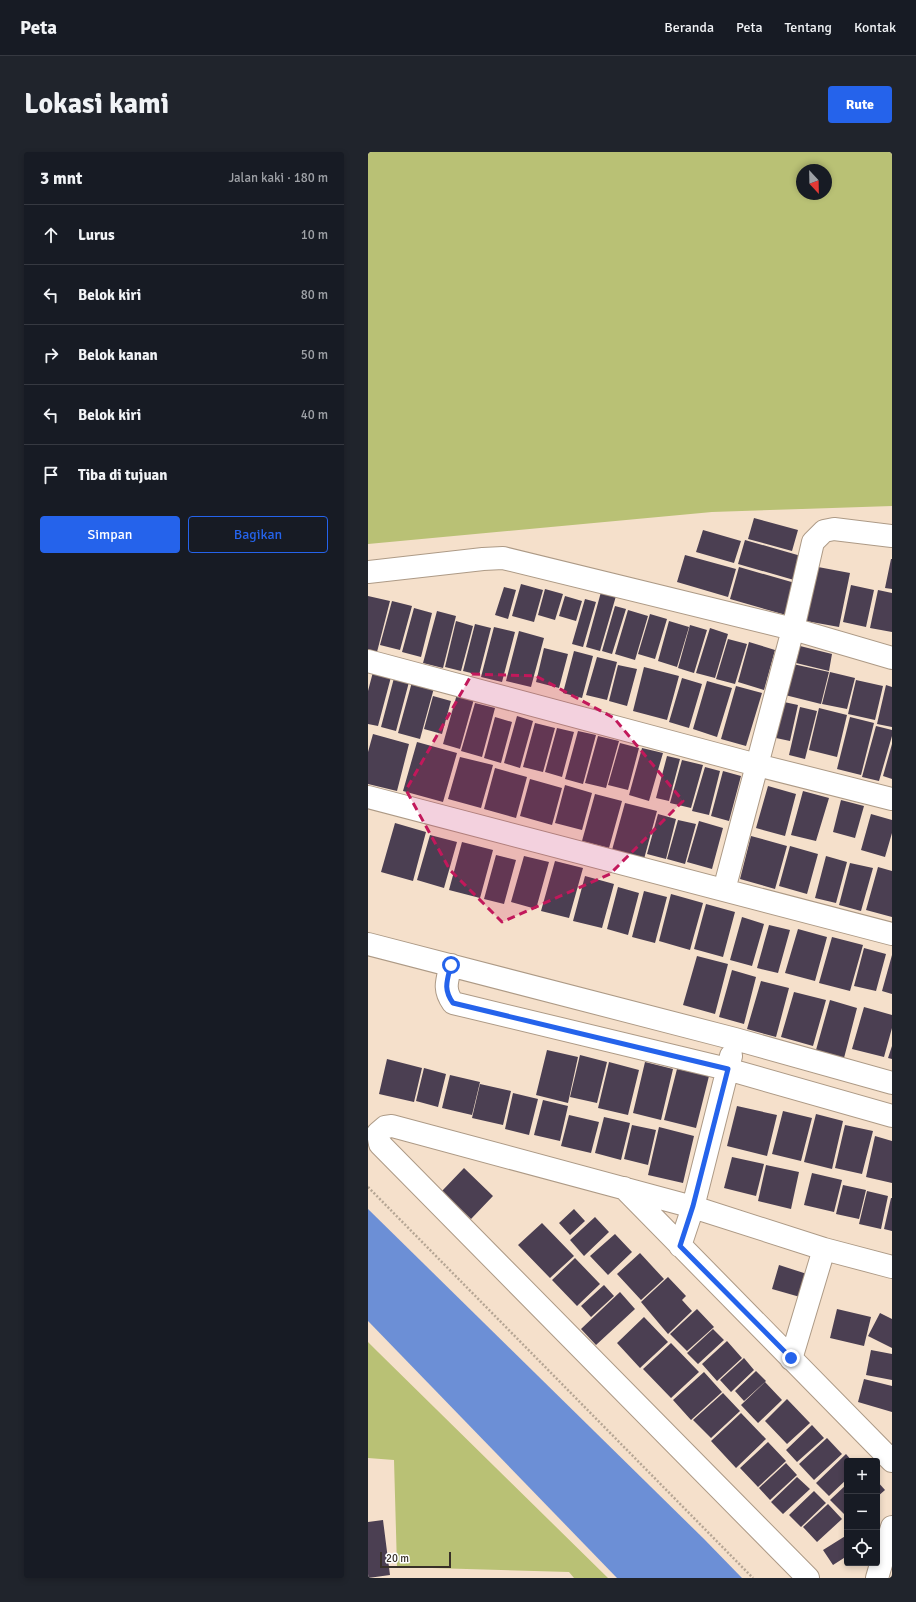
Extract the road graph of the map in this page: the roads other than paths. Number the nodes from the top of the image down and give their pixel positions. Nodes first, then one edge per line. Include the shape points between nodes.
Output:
1 (892, 536) edge
2 (368, 572) edge
3 (793, 629) junction
4 (892, 658) edge
5 (368, 661) edge
6 (757, 765) junction
7 (368, 797) edge
8 (892, 799) edge
9 (724, 890) junction
10 (892, 934) edge
11 (368, 944) edge
12 (451, 965) junction
13 (735, 1039) junction
14 (728, 1069) junction
15 (892, 1083) edge
16 (892, 1116) edge
17 (624, 1188) junction
18 (693, 1206) junction
19 (680, 1246) junction
20 (824, 1249) junction
21 (892, 1267) edge
22 (791, 1358) junction
23 (892, 1461) edge
24 (892, 1527) edge
25 (808, 1578) edge
26 (878, 1578) edge

1 - 3 street via 834,529 820,534 813,542
2 - 3 street via 503,558
3 - 4 street
3 - 6 street
5 - 6 street
6 - 8 street
6 - 9 street
7 - 9 street
9 - 10 street
11 - 12 street
12 - 13 street
12 - 14 street via 446,986 447,995 453,1003
13 - 14 street
13 - 15 street
14 - 16 street
14 - 18 street
17 - 18 street
17 - 19 street
17 - 25 street via 392,1126 378,1133 380,1144
18 - 19 street
18 - 20 street
19 - 22 street
20 - 21 street
20 - 22 street
22 - 23 street
24 - 26 street

